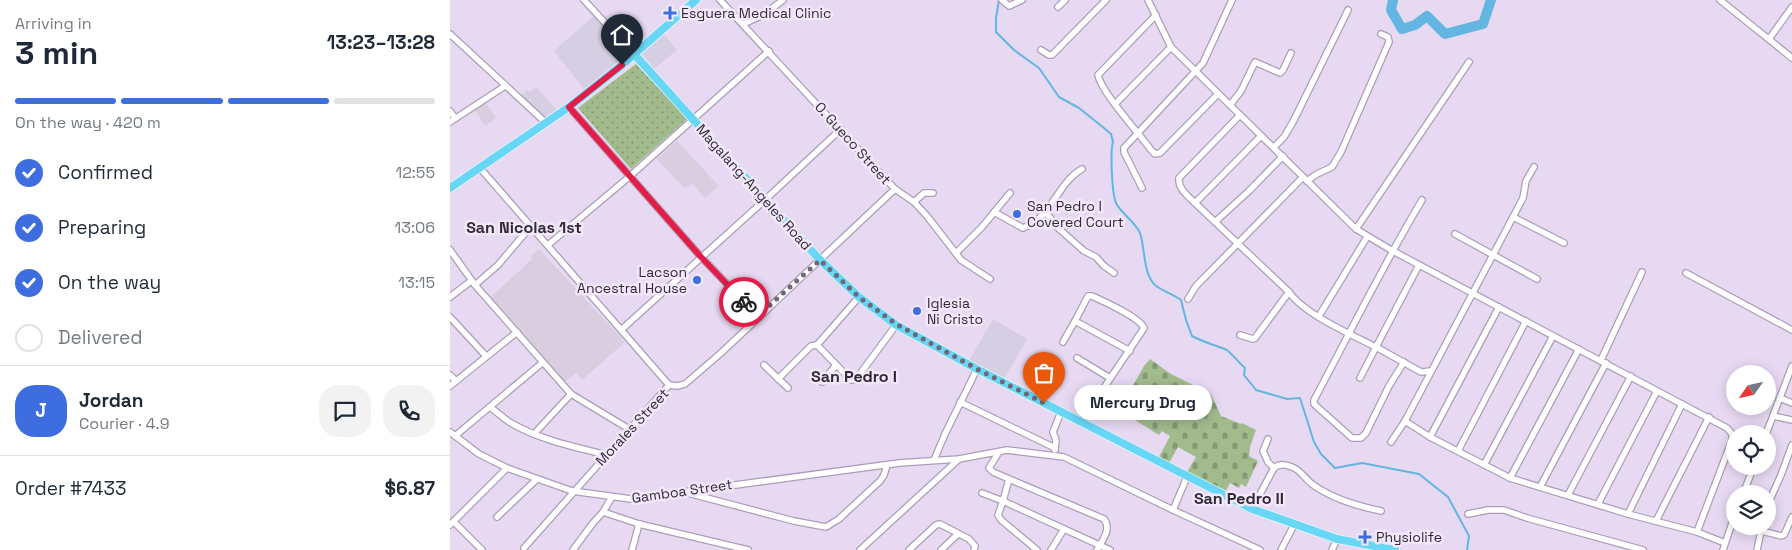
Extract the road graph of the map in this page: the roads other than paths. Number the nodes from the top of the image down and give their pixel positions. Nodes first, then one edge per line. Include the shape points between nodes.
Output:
1 (584, 0) edge
2 (696, 0) edge
3 (720, 0) edge
4 (783, 0) edge
5 (1002, 0) edge
6 (1022, 0) edge
7 (1065, 0) edge
8 (1106, 0) edge
9 (1148, 0) edge
10 (1232, 0) edge
11 (1720, 0) edge
12 (1058, 7) dead end
13 (1792, 7) edge
14 (1348, 10) dead end
15 (1156, 14) junction
16 (743, 24) junction
17 (450, 34) edge
18 (1381, 34) dead end
19 (1769, 40) junction
20 (1172, 47) junction
21 (1041, 50) dead end
22 (769, 51) junction
23 (634, 54) junction
24 (1291, 54) dead end
25 (1792, 58) edge
26 (1469, 62) dead end
27 (1196, 72) junction
28 (504, 86) junction
29 (1218, 94) junction
30 (1116, 104) junction
31 (1230, 105) junction
32 (569, 107) junction
33 (450, 111) edge
34 (1240, 115) junction
35 (456, 118) junction
36 (693, 119) junction
37 (450, 122) edge
38 (545, 122) junction
39 (841, 129) junction
40 (1137, 132) junction
41 (1261, 136) junction
42 (1274, 147) junction
43 (1283, 156) junction
44 (1534, 167) dead end
45 (480, 168) junction
46 (1082, 169) dead end
47 (629, 177) junction
48 (1305, 179) junction
49 (450, 188) edge
50 (1142, 188) dead end
51 (895, 189) junction
52 (933, 193) dead end
53 (1010, 193) dead end
54 (766, 199) junction
55 (1422, 200) dead end
56 (914, 202) junction
57 (1195, 203) junction
58 (994, 212) junction
59 (1045, 213) junction
60 (1513, 217) junction
61 (1215, 222) junction
62 (531, 226) junction
63 (1356, 229) junction
64 (1455, 234) dead end
65 (1367, 237) junction
66 (1564, 243) dead end
67 (1238, 244) junction
68 (548, 245) junction
69 (450, 250) edge
70 (1393, 252) junction
71 (956, 253) junction
72 (1493, 254) junction
73 (701, 257) junction
74 (820, 260) junction
75 (1419, 265) junction
76 (1642, 272) dead end
77 (1114, 273) dead end
78 (1686, 273) dead end
79 (990, 279) dead end
80 (1537, 280) dead end
81 (473, 283) junction
82 (1289, 292) junction
83 (1472, 293) junction
84 (450, 297) edge
85 (859, 297) junction
86 (1188, 300) dead end
87 (1499, 307) junction
88 (758, 316) junction
89 (1319, 316) junction
90 (450, 317) edge
91 (1075, 321) junction
92 (1526, 321) junction
93 (896, 324) junction
94 (621, 330) junction
95 (1792, 330) edge
96 (517, 332) junction
97 (1348, 333) junction
98 (1240, 334) dead end
99 (1553, 336) junction
100 (1063, 342) dead end
101 (817, 345) junction
102 (1376, 347) junction
103 (1579, 349) junction
104 (1130, 351) junction
105 (486, 356) junction
106 (1077, 358) dead end
107 (1404, 362) junction
108 (1603, 362) junction
109 (542, 363) junction
110 (764, 365) dead end
111 (836, 366) junction
112 (1792, 366) edge
113 (977, 369) junction
114 (1431, 372) junction
115 (450, 374) edge
116 (1791, 374) edge
117 (1631, 376) junction
118 (1110, 378) junction
119 (1360, 378) dead end
120 (778, 379) junction
121 (456, 381) junction
122 (822, 382) dead end
123 (669, 385) junction
124 (450, 386) edge
125 (788, 388) dead end
126 (1657, 391) junction
127 (571, 394) junction
128 (1780, 398) junction
129 (960, 402) junction
130 (1792, 403) edge
131 (1682, 404) junction
132 (490, 407) junction
133 (1061, 412) junction
134 (1773, 416) junction
135 (1709, 417) junction
136 (1792, 420) edge
137 (1405, 421) junction
138 (1080, 422) junction
139 (1770, 425) edge
140 (630, 429) junction
141 (453, 433) edge
142 (534, 434) junction
143 (1430, 437) junction
144 (1268, 439) dead end
145 (1391, 442) dead end
146 (1792, 445) edge
147 (1458, 451) junction
148 (999, 452) junction
149 (1054, 452) junction
150 (607, 455) junction
151 (960, 459) junction
152 (934, 460) junction
153 (887, 465) junction
154 (1484, 465) junction
155 (507, 468) junction
156 (1274, 468) junction
157 (1187, 477) junction
158 (1510, 478) junction
159 (537, 479) junction
160 (1010, 479) junction
161 (1776, 486) edge
162 (1540, 487) junction
163 (572, 491) junction
164 (680, 491) junction
165 (982, 493) dead end
166 (1568, 495) junction
167 (612, 497) junction
168 (1003, 501) junction
169 (1598, 504) junction
170 (1252, 509) junction
171 (1173, 510) junction
172 (1381, 511) dead end
173 (603, 512) junction
174 (1468, 514) dead end
175 (1628, 514) junction
176 (497, 517) dead end
177 (1792, 517) edge
178 (1656, 521) junction
179 (452, 524) edge
180 (639, 524) junction
181 (1294, 525) junction
182 (1064, 529) junction
183 (1697, 532) junction
184 (958, 534) junction
185 (1776, 534) edge
186 (1728, 535) edge
187 (1760, 535) edge
188 (1337, 539) junction
189 (1724, 547) edge
190 (524, 548) dead end
191 (728, 548) edge
192 (1098, 548) edge
193 (482, 550) edge
194 (573, 550) edge
195 (632, 550) edge
196 (748, 550) edge
197 (860, 550) edge
198 (909, 550) edge
199 (941, 550) edge
200 (974, 550) edge
201 (1037, 550) edge
202 (1051, 550) edge
203 (1110, 550) edge
204 (1260, 550) edge
205 (1281, 550) edge
206 (1332, 550) edge
207 (1395, 550) edge
208 (1643, 550) edge
209 (1757, 550) edge

1 - 23 street
2 - 23 main road
3 - 16 street, O. Gueco Street
4 - 16 street via 763,15
5 - 6 street via 1009,6
7 - 12 street
8 - 21 street via 1052,55
9 - 15 street
10 - 27 street via 1206,59
11 - 19 street
13 - 19 street
14 - 42 street via 1294,120
15 - 20 street
15 - 30 street via 1098,75 1099,82
16 - 22 street, O. Gueco Street
17 - 28 street
18 - 48 street via 1388,37 1389,42 1341,152 1332,167
19 - 25 street
20 - 27 street
20 - 30 street
22 - 36 street
22 - 39 street, O. Gueco Street
23 - 32 main road
23 - 36 main road, Magalang-Angeles Road
24 - 31 street via 1280,73 1255,62
26 - 63 street
27 - 29 street
27 - 40 street
28 - 35 street
28 - 38 street
29 - 31 street
29 - 40 street via 1157,155
30 - 40 street
31 - 34 street
32 - 38 main road
32 - 47 street
33 - 35 street
34 - 41 street
34 - 57 street via 1179,178 1180,187
35 - 37 street
36 - 47 street
36 - 54 main road, Magalang-Angeles Road
38 - 45 main road
39 - 51 street, O. Gueco Street
39 - 54 street
40 - 50 street via 1124,152
41 - 42 street
41 - 57 street
42 - 43 street
43 - 48 street
43 - 61 street
44 - 60 street
45 - 49 main road
45 - 62 street
46 - 59 street
47 - 68 street
47 - 73 street
48 - 63 street
48 - 67 street
51 - 56 street, O. Gueco Street
51 - 74 street, Morales Street
52 - 56 street via 924,193
53 - 58 street
54 - 73 street
54 - 74 main road, Magalang-Angeles Road
55 - 70 street
56 - 71 street, O. Gueco Street
57 - 61 street
58 - 59 street via 1024,228
58 - 71 street
59 - 77 street via 1084,251
60 - 66 street
60 - 72 street
61 - 67 street
62 - 68 street
62 - 81 street via 498,265
63 - 65 street
64 - 72 street
65 - 70 street
65 - 89 street
67 - 82 street
67 - 86 street via 1196,286
68 - 94 street
69 - 81 street
70 - 75 street
70 - 97 street
71 - 79 street, O. Gueco Street via 961,260
72 - 80 street
72 - 83 street
73 - 88 street
73 - 94 street
74 - 85 main road, Magalang-Angeles Road
74 - 88 street, Morales Street
75 - 83 street
75 - 102 street
76 - 108 street
78 - 95 street
81 - 84 street
81 - 96 street
82 - 89 street via 1299,304
82 - 98 street via 1255,338
83 - 87 street
83 - 114 street
85 - 93 main road, Magalang-Angeles Road
85 - 101 street
87 - 92 street
87 - 143 street
88 - 123 street, Morales Street via 685,384
89 - 97 street
90 - 105 street
91 - 100 street
91 - 104 street
91 - 104 street via 1087,297 1095,297 1143,325
92 - 99 street
92 - 147 street
93 - 111 street via 855,380
93 - 113 main road, Magalang-Angeles Road
94 - 123 street
96 - 105 street
96 - 109 street
97 - 102 street
97 - 107 street via 1314,402 1352,438 1359,439 1366,433
99 - 103 street
99 - 154 street
101 - 111 street
101 - 120 street via 811,346
102 - 107 street
102 - 119 street
103 - 108 street
103 - 158 street
104 - 118 street
105 - 121 street
106 - 118 street
107 - 114 street via 1421,372
108 - 117 street
108 - 162 street
109 - 127 street
109 - 132 street
110 - 120 street
111 - 122 street
112 - 116 street
113 - 129 street
113 - 133 main road, Magalang-Angeles Road
114 - 137 street
115 - 121 street
116 - 128 street
117 - 126 street
117 - 166 street
118 - 138 street
120 - 125 street
121 - 124 street
123 - 140 street, Morales Street
126 - 131 street
126 - 169 street
127 - 140 street
127 - 142 street
128 - 130 street
128 - 134 street
129 - 149 street
129 - 152 street
131 - 135 street
131 - 175 street
132 - 141 street
132 - 142 street via 511,423
133 - 138 main road, Magalang-Angeles Road
133 - 149 street via 1053,432 1056,440
134 - 136 street
134 - 139 street
135 - 178 street
135 - 183 street via 1727,428 1732,440
137 - 143 street
137 - 145 street
138 - 157 main road, Magalang-Angeles Road
140 - 150 street, Morales Street
141 - 155 street, Gamboa Street via 479,454
142 - 150 street
143 - 147 street
144 - 156 street via 1263,451
146 - 161 street
147 - 154 street
148 - 149 street, Gamboa Street via 1015,450 1042,455
148 - 151 street, Gamboa Street
148 - 160 street via 989,469
149 - 171 street
150 - 163 street, Morales Street
151 - 152 street, Gamboa Street
151 - 197 street
152 - 153 street, Gamboa Street
153 - 164 street, Gamboa Street
153 - 164 street via 880,481 826,527
154 - 158 street
155 - 159 street, Gamboa Street
155 - 179 street
156 - 170 street
156 - 172 street via 1278,464 1291,467 1312,485 1329,494
157 - 170 main road, Magalang-Angeles Road
157 - 171 street
158 - 162 street
159 - 163 street, Gamboa Street
159 - 176 street
160 - 168 street
160 - 192 street via 1104,519 1108,529
162 - 166 street
163 - 167 street, Gamboa Street
163 - 190 street, Morales Street
164 - 167 street, Gamboa Street via 645,497
165 - 168 street
166 - 169 street
167 - 173 street
168 - 182 street
168 - 201 street via 998,515 1001,520
169 - 175 street
170 - 181 main road, Magalang-Angeles Road
171 - 204 street
173 - 180 street
173 - 194 street
174 - 208 street via 1504,510
175 - 178 street
177 - 185 street via 1784,535
178 - 183 street
179 - 193 street
180 - 191 street
180 - 195 street
181 - 188 main road, Magalang-Angeles Road
181 - 205 street
182 - 192 street
182 - 202 street
183 - 189 street
184 - 198 street via 939,524
184 - 199 street
184 - 200 street via 969,539 975,546
186 - 189 street
187 - 209 street
188 - 206 street
188 - 207 main road, Magalang-Angeles Road
191 - 196 street
192 - 203 street

